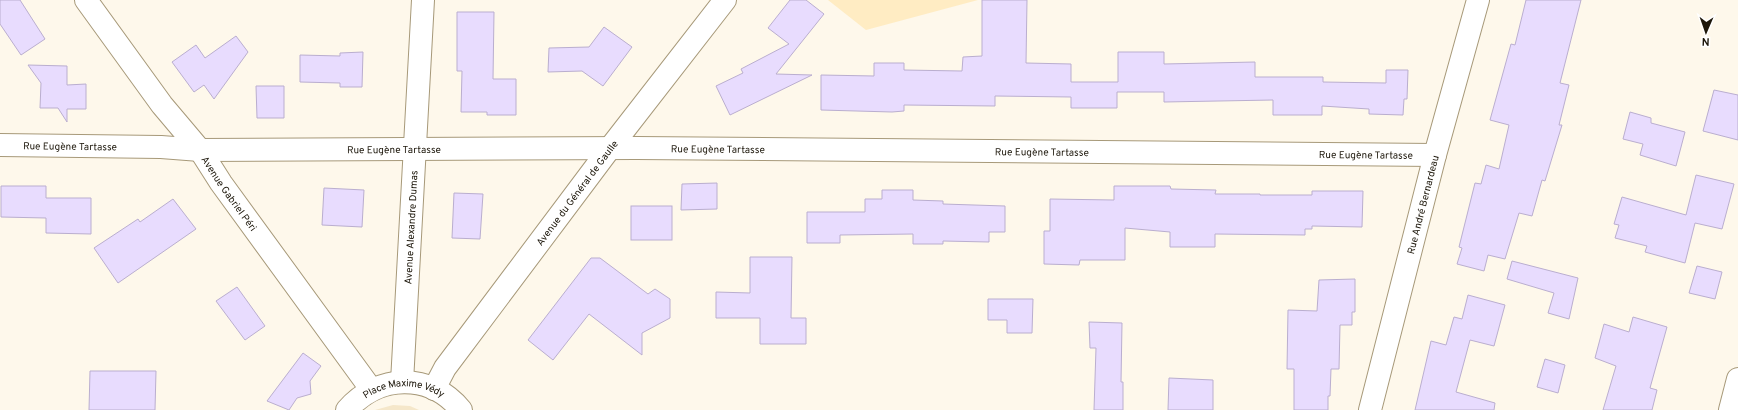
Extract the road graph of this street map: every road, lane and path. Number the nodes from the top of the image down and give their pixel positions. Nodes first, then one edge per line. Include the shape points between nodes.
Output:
1 (86, 0) edge
2 (422, 0) edge
3 (725, 0) edge
4 (1478, 0) edge
5 (0, 145) edge
6 (414, 148) junction
7 (610, 148) junction
8 (200, 150) junction
9 (1435, 155) junction
10 (1738, 379) edge
11 (402, 382) junction
12 (371, 389) junction
13 (434, 389) junction
14 (347, 410) edge
15 (461, 410) edge
16 (1370, 410) edge
17 (1730, 410) edge

1 - 8 street, Avenue Gabriel Péri via 162,105
2 - 6 street, Avenue Alexandre Dumas
3 - 7 street, Avenue du Général de Gaulle
4 - 9 street, Rue André Bernardeau
5 - 8 street, Rue Eugène Tartasse via 161,147
6 - 7 street, Rue Eugène Tartasse
6 - 8 street, Rue Eugène Tartasse
6 - 11 street, Avenue Alexandre Dumas
7 - 9 street, Rue Eugène Tartasse
7 - 13 street, Avenue du Général de Gaulle via 445,368
8 - 12 street, Avenue Gabriel Péri via 220,183
9 - 16 street, Rue André Bernardeau
10 - 17 street
11 - 12 street, Place Maxime Védy via 388,383
11 - 13 street, Place Maxime Védy via 419,383
12 - 14 street, Place Maxime Védy via 356,399
13 - 15 street, Place Maxime Védy via 454,401

